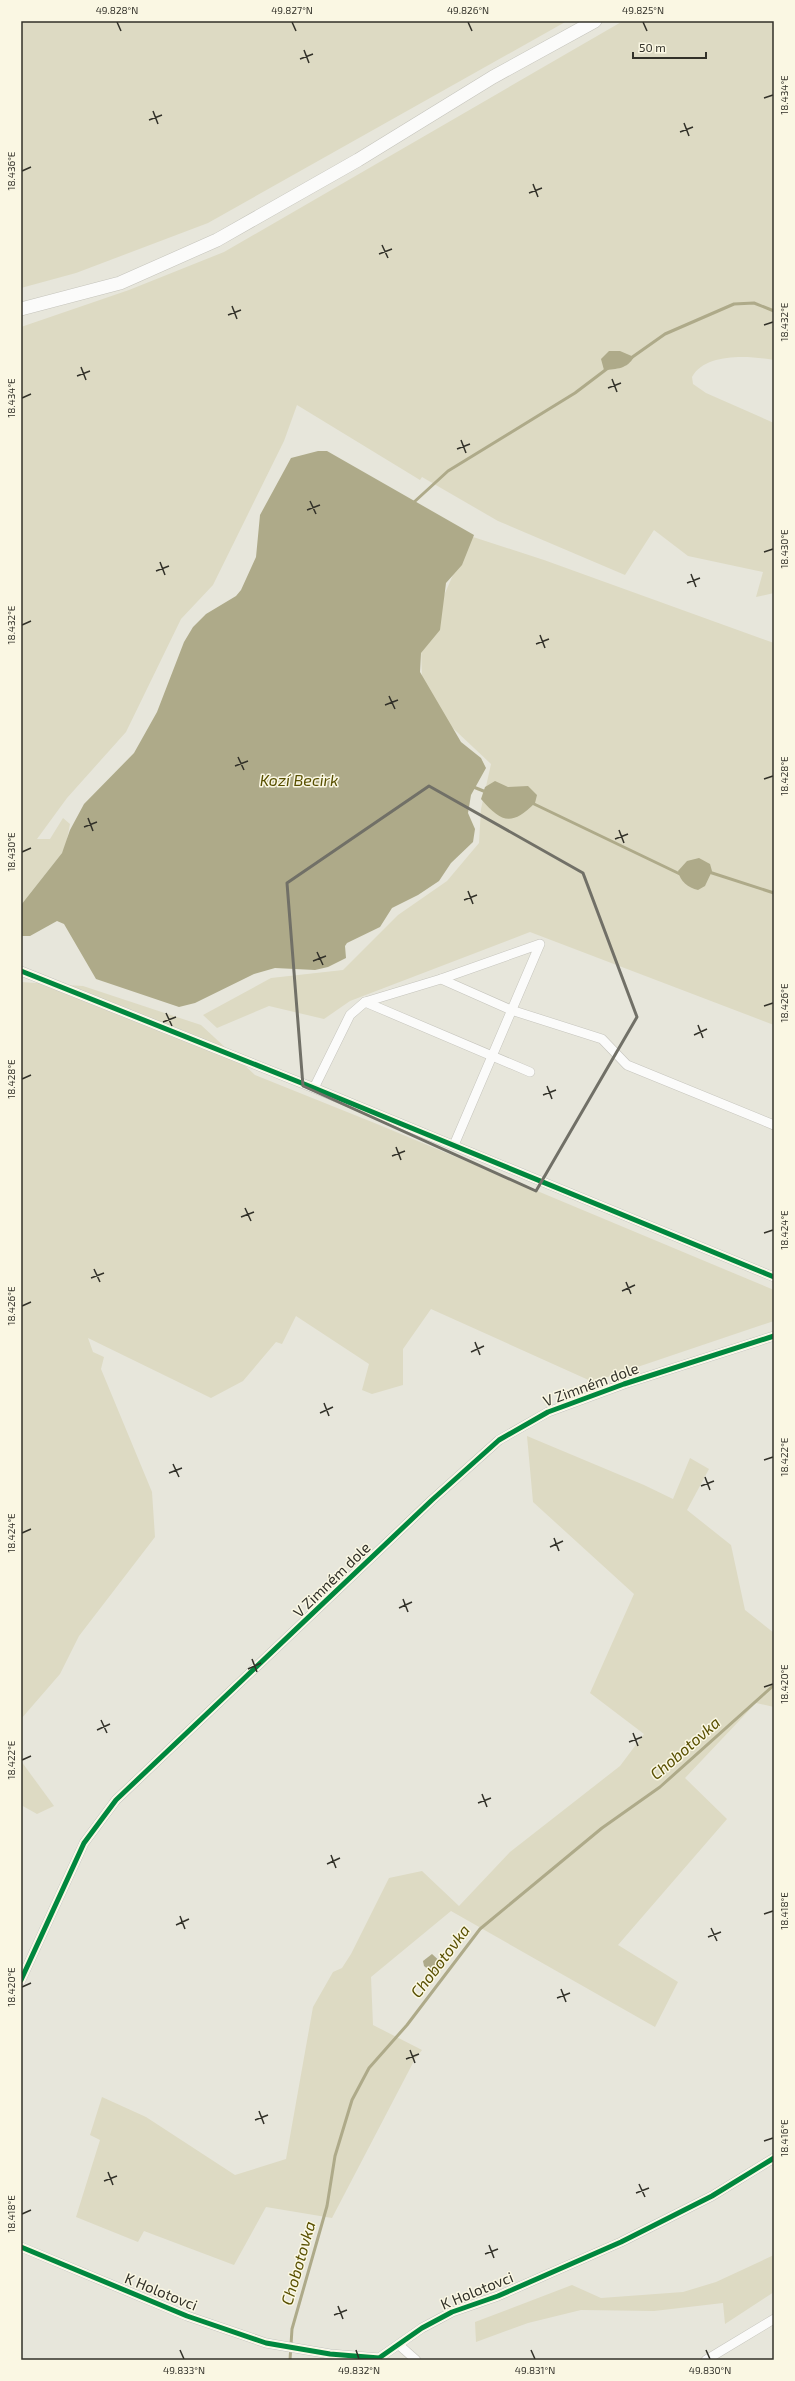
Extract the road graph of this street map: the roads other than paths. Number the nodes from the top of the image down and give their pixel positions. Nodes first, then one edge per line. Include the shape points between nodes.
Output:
1 (595, 21) edge
2 (21, 309) edge
3 (21, 971) edge
4 (441, 979) junction
5 (365, 1002) junction
6 (510, 1010) junction
7 (492, 1055) junction
8 (530, 1072) dead end
9 (314, 1088) junction
10 (774, 1125) edge
11 (454, 1145) junction
12 (774, 1277) edge
13 (774, 1336) edge
14 (21, 1980) edge
15 (774, 2158) edge
16 (21, 2246) edge
17 (774, 2319) edge
18 (400, 2345) junction
19 (416, 2360) edge
20 (706, 2360) edge

1 - 2 street via 493,77 358,160 218,240 120,282
3 - 9 street
4 - 5 street
4 - 6 street
4 - 6 street via 540,944
5 - 7 street
5 - 9 street via 350,1016
6 - 7 street
6 - 10 street via 602,1039 627,1065
7 - 8 street
7 - 11 street
9 - 11 street
11 - 12 street
13 - 14 street, V Zimném dole via 624,1384 554,1410 499,1440 432,1500 116,1800 84,1843
15 - 18 street, K Holotovci via 712,2196 621,2242 498,2296 452,2312 422,2328
16 - 18 street, K Holotovci via 187,2316 266,2343 330,2354 378,2358
17 - 20 street
18 - 19 street

